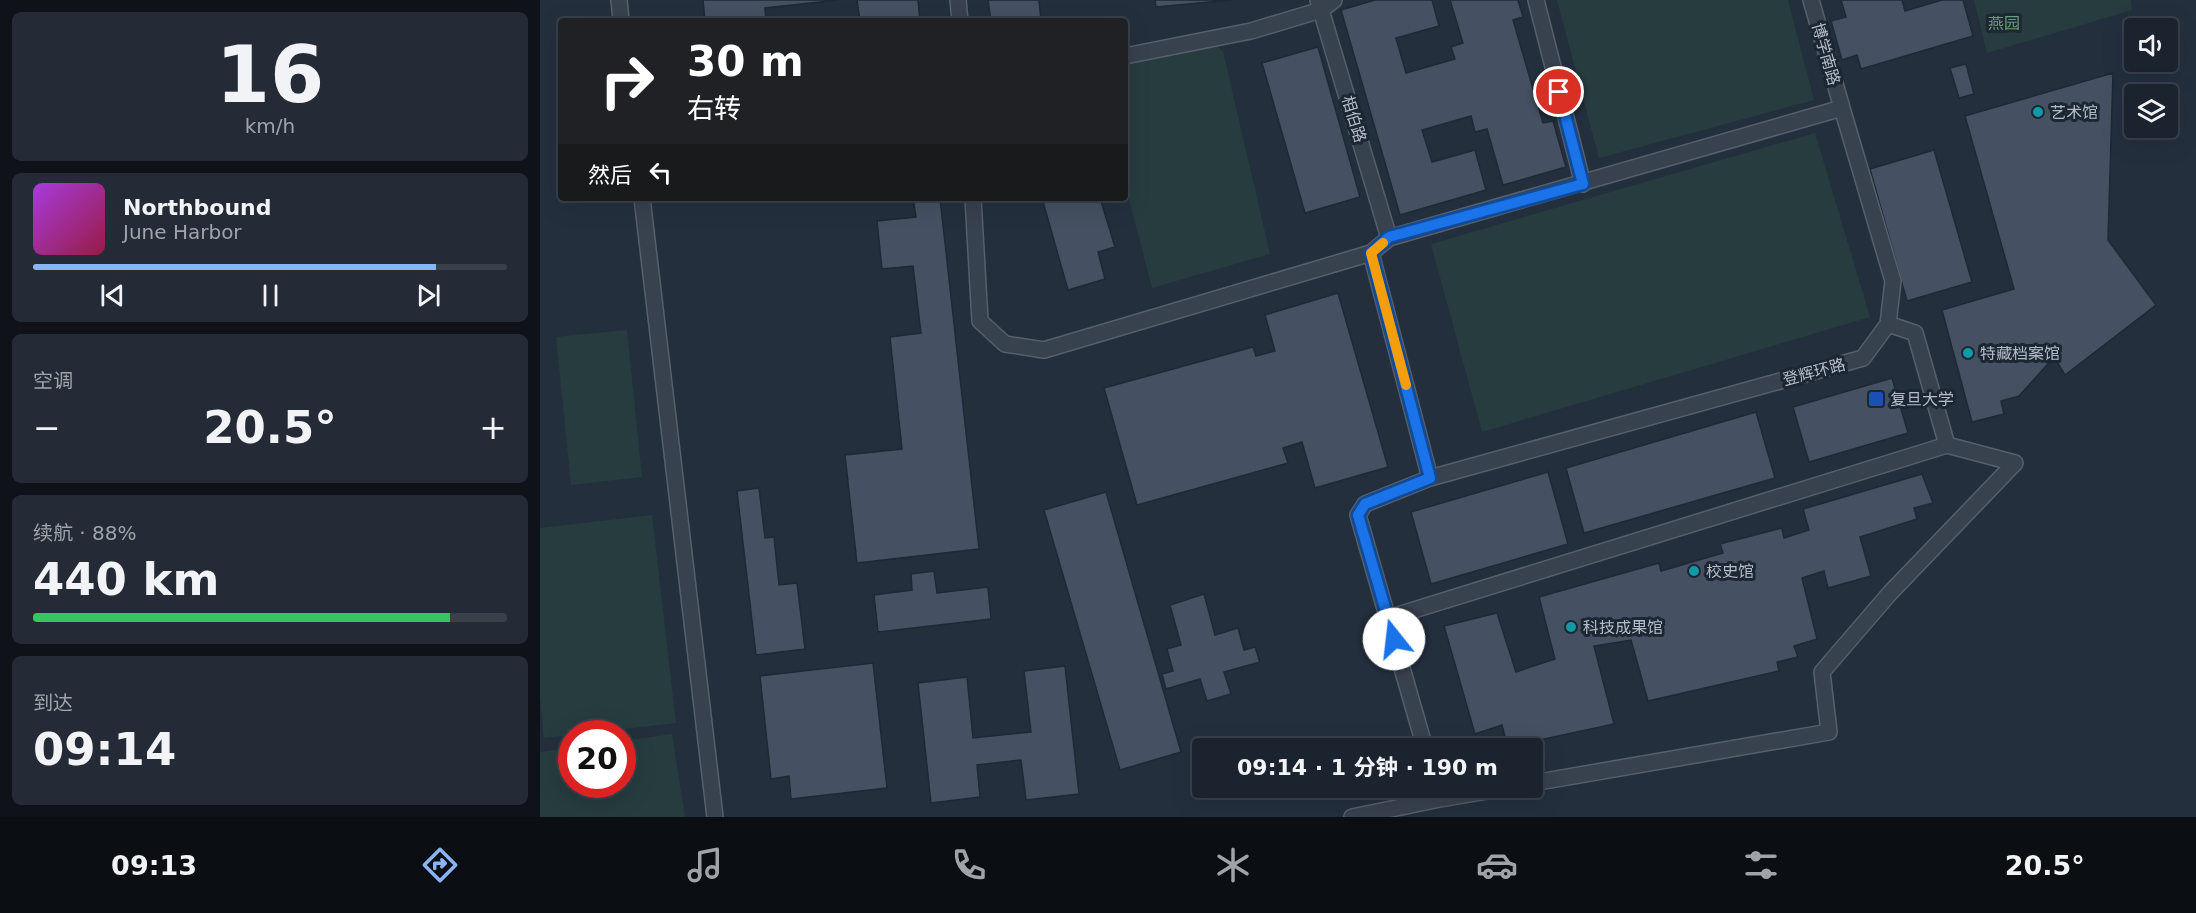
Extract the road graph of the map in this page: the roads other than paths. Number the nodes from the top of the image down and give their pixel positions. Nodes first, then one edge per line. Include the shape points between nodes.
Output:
1 (619, 0) edge
2 (958, 0) edge
3 (1334, 0) edge
4 (1536, 0) edge
5 (1811, 0) edge
6 (1319, 5) edge
7 (621, 18) edge
8 (960, 18) edge
9 (1128, 55) edge
10 (1842, 108) junction
11 (1583, 184) junction
12 (642, 201) edge
13 (973, 201) edge
14 (1389, 237) junction
15 (1371, 253) junction
16 (1888, 324) junction
17 (1947, 445) junction
18 (1430, 478) junction
19 (1388, 618) junction
20 (1422, 738) edge
21 (1543, 781) edge
22 (1420, 798) edge
23 (715, 817) edge
24 (1352, 817) edge

1 - 7 lane
2 - 8 lane
3 - 6 lane
4 - 11 lane
5 - 10 lane, 博学南路
6 - 9 lane via 1251,31
6 - 14 lane, 相伯路
10 - 11 lane
10 - 16 lane, 登辉环路 via 1893,281
11 - 14 lane
12 - 23 lane
13 - 15 lane via 980,321 1005,344 1044,350
14 - 15 lane
15 - 18 lane
16 - 17 lane via 1916,333
16 - 18 lane, 登辉环路 via 1863,358
17 - 19 lane
17 - 21 lane via 2015,463 1890,593 1822,672 1829,732
18 - 19 lane, 登辉环路 via 1365,504 1358,515
19 - 20 lane, 登辉环路
22 - 24 lane

